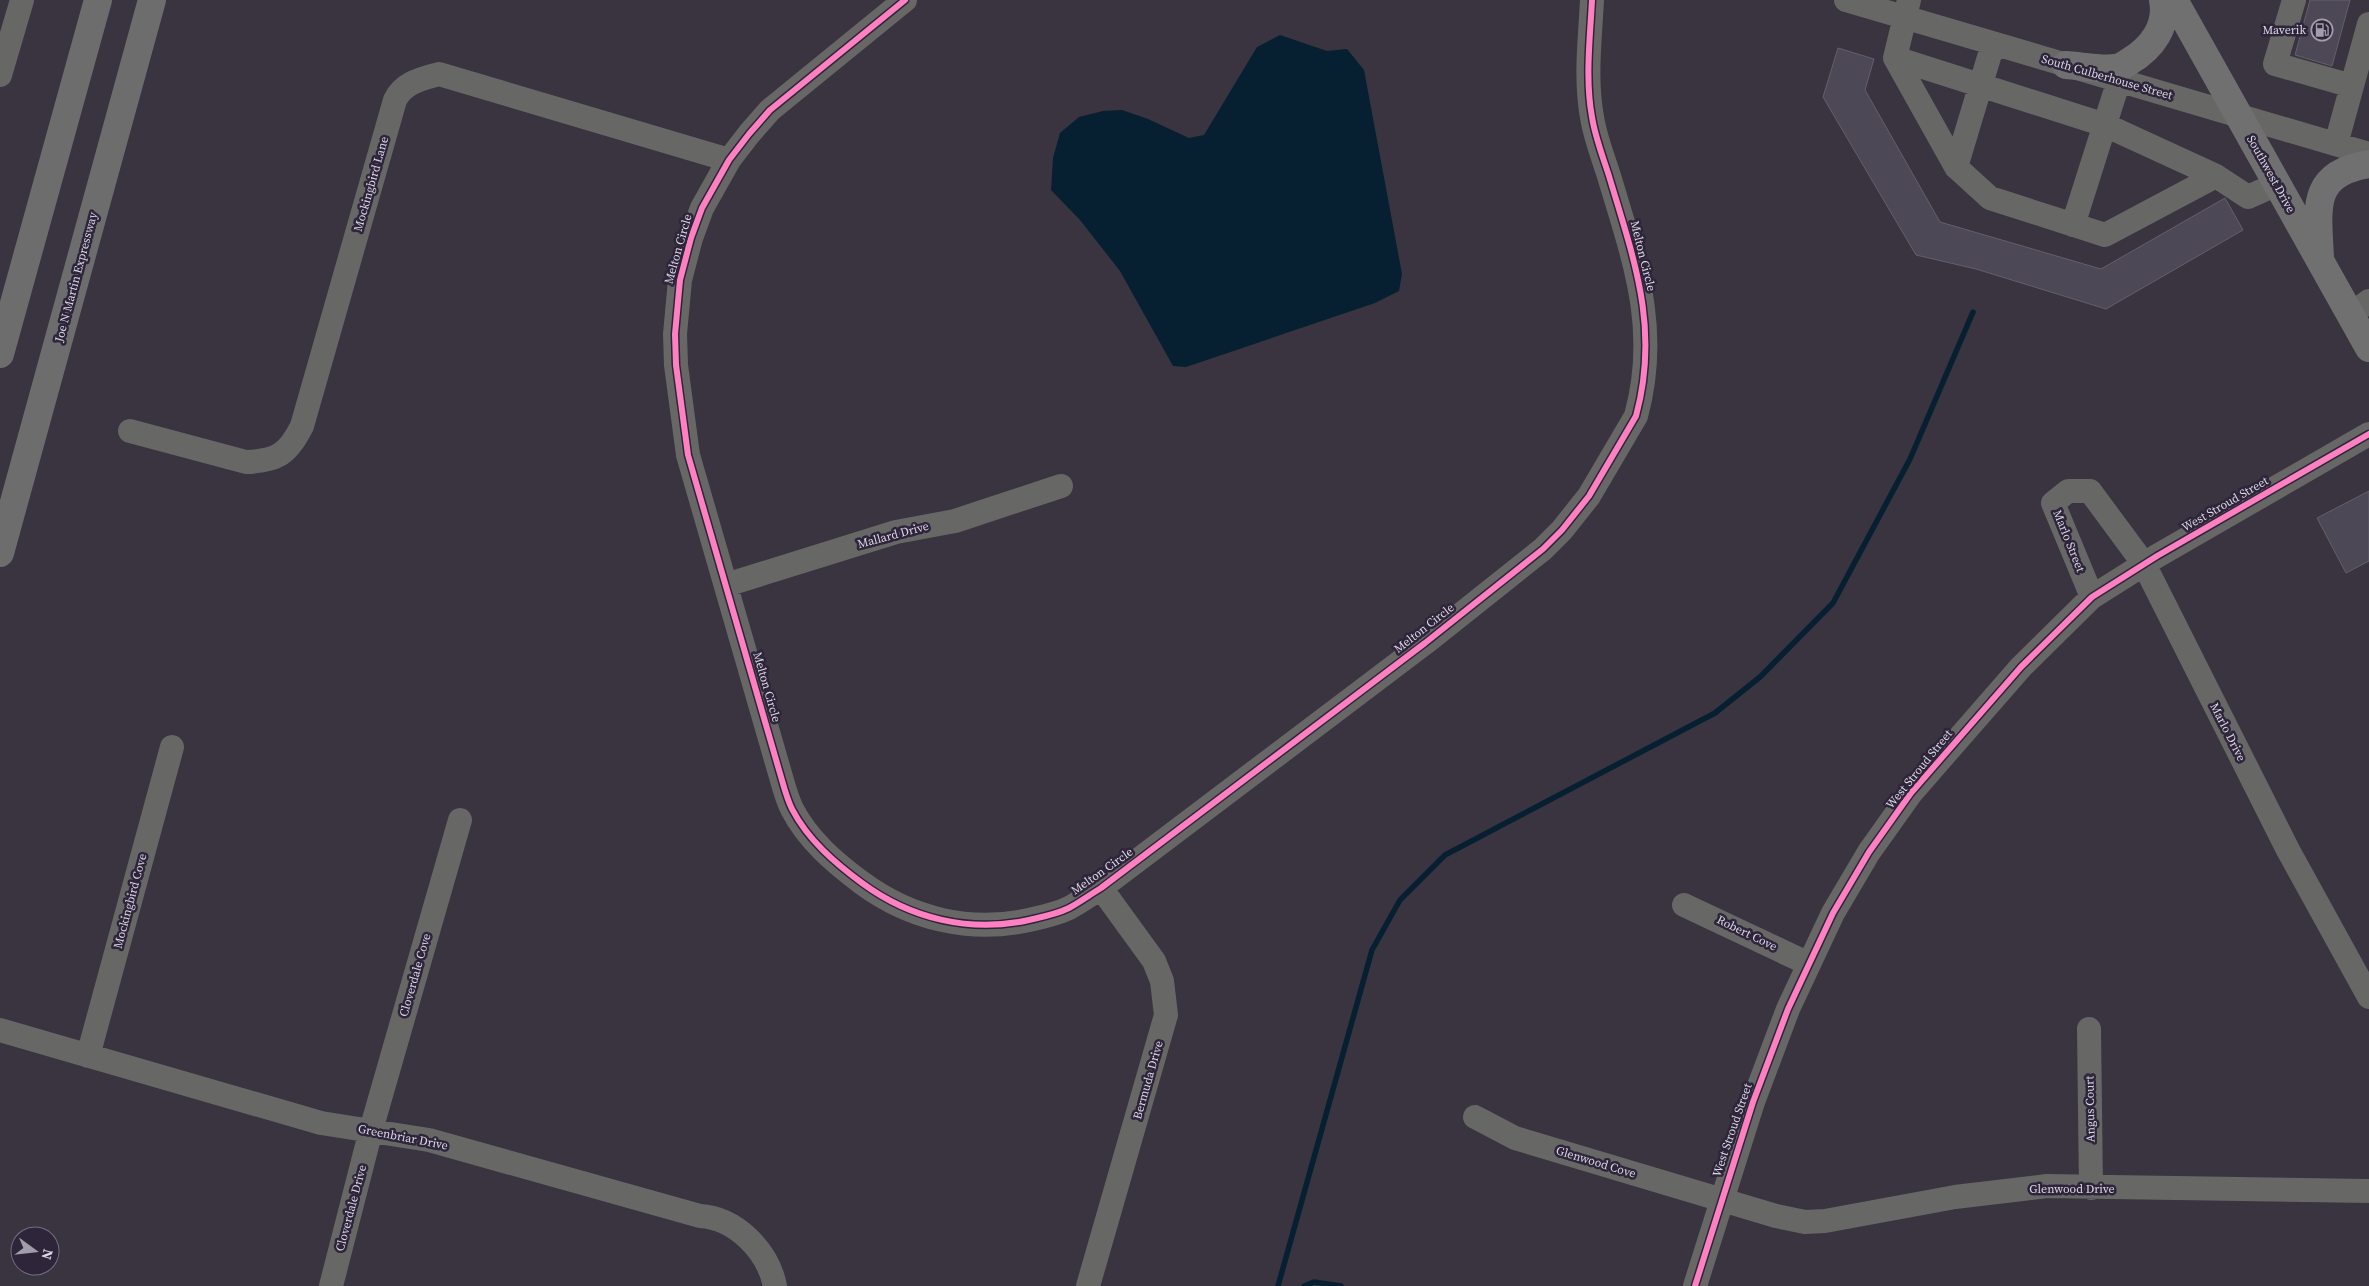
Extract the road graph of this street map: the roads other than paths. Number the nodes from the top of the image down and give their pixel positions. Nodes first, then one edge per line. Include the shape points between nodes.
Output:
1 (98, 0) edge
2 (152, 0) edge
3 (905, 0) edge
4 (1592, 0) edge
5 (1846, 0) edge
6 (2163, 0) edge
7 (2174, 0) edge
8 (2294, 0) edge
9 (14, 6) edge
10 (1906, 9) edge
11 (2369, 24) edge
12 (1994, 44) junction
13 (1895, 58) junction
14 (2066, 65) junction
15 (0, 75) edge
16 (2119, 80) junction
17 (1981, 84) junction
18 (2352, 86) junction
19 (2239, 116) junction
20 (2105, 125) junction
21 (2336, 144) junction
22 (2369, 154) edge
23 (729, 160) junction
24 (2369, 164) edge
25 (1956, 166) junction
26 (2216, 176) junction
27 (2277, 184) junction
28 (2073, 225) junction
29 (2320, 262) junction
30 (2360, 308) edge
31 (2369, 348) edge
32 (0, 354) edge
33 (130, 431) dead end
34 (2369, 434) edge
35 (1061, 486) dead end
36 (2068, 491) joint
37 (0, 553) edge
38 (2144, 564) junction
39 (726, 585) junction
40 (2092, 597) junction
41 (172, 747) dead end
42 (460, 820) dead end
43 (1101, 888) junction
44 (1684, 904) dead end
45 (1809, 964) junction
46 (2369, 997) edge
47 (2089, 1029) dead end
48 (0, 1030) edge
49 (88, 1056) junction
50 (1475, 1118) dead end
51 (371, 1130) junction
52 (2091, 1188) junction
53 (2369, 1190) edge
54 (1720, 1199) junction
55 (330, 1286) edge
56 (775, 1286) edge
57 (1088, 1286) edge
58 (1695, 1286) edge

1 - 32 highway
2 - 37 highway, Joe N Martin Expressway
3 - 23 street, Melton Circle via 770,110
4 - 43 street, Melton Circle via 1588,78 1592,118 1638,274 1646,348 1641,404 1617,451 1589,496 1543,549 1425,643
5 - 10 street, South Culberhouse Street
6 - 14 main road via 2161,29 2140,55 2116,68
7 - 19 main road, Southwest Drive
8 - 18 street via 2275,64
9 - 15 street
10 - 12 street, South Culberhouse Street
10 - 13 street
11 - 18 street
12 - 14 street, South Culberhouse Street
12 - 17 street
13 - 17 street
13 - 25 street
14 - 16 street, South Culberhouse Street
16 - 19 street, South Culberhouse Street
16 - 20 street
17 - 20 street
17 - 25 street
18 - 21 street
19 - 21 street, South Culberhouse Street
19 - 27 main road, Southwest Drive
20 - 26 street
20 - 28 street
21 - 22 street, South Culberhouse Street
23 - 33 street, Mockingbird Lane via 439,74 413,81 395,100 302,426 294,442 286,451 266,462 246,462
23 - 39 street, Melton Circle via 702,208 691,238 680,280 675,334 688,455
24 - 29 main road via 2343,170 2331,180 2321,196 2318,206
25 - 28 street via 1990,198
26 - 27 street via 2248,197
26 - 28 street via 2105,235
27 - 29 main road, Southwest Drive
29 - 30 main road, Southwest Drive
30 - 31 main road, Southwest Drive
34 - 38 street, West Stroud Street
35 - 39 street, Mallard Drive via 955,521 896,532
36 - 38 street, Marlo Drive via 2090,491
36 - 40 street, Marlo Street via 2053,503
38 - 40 street, West Stroud Street
38 - 46 street, Marlo Drive via 2288,850
39 - 43 street, Melton Circle via 792,809 822,850 854,879 882,898 912,912 971,926 1036,919 1068,908
40 - 45 street, West Stroud Street via 2021,667 1911,792 1869,852 1833,913
41 - 49 street, Mockingbird Cove
42 - 51 street, Cloverdale Cove
43 - 57 street, Bermuda Drive via 1154,961 1162,981 1166,1015
44 - 45 street, Robert Cove
45 - 54 street, West Stroud Street via 1756,1092
47 - 52 street, Angus Court
48 - 49 street, Greenbriar Drive
49 - 51 street, Greenbriar Drive via 321,1122
50 - 54 street, Glenwood Cove via 1515,1138
51 - 55 street, Cloverdale Drive
51 - 56 street, Greenbriar Drive via 429,1140 710,1217 740,1231 749,1239 765,1259
52 - 53 street, Glenwood Drive
52 - 54 street, Glenwood Drive via 2047,1186 1955,1197 1805,1222
54 - 58 street, West Stroud Street

